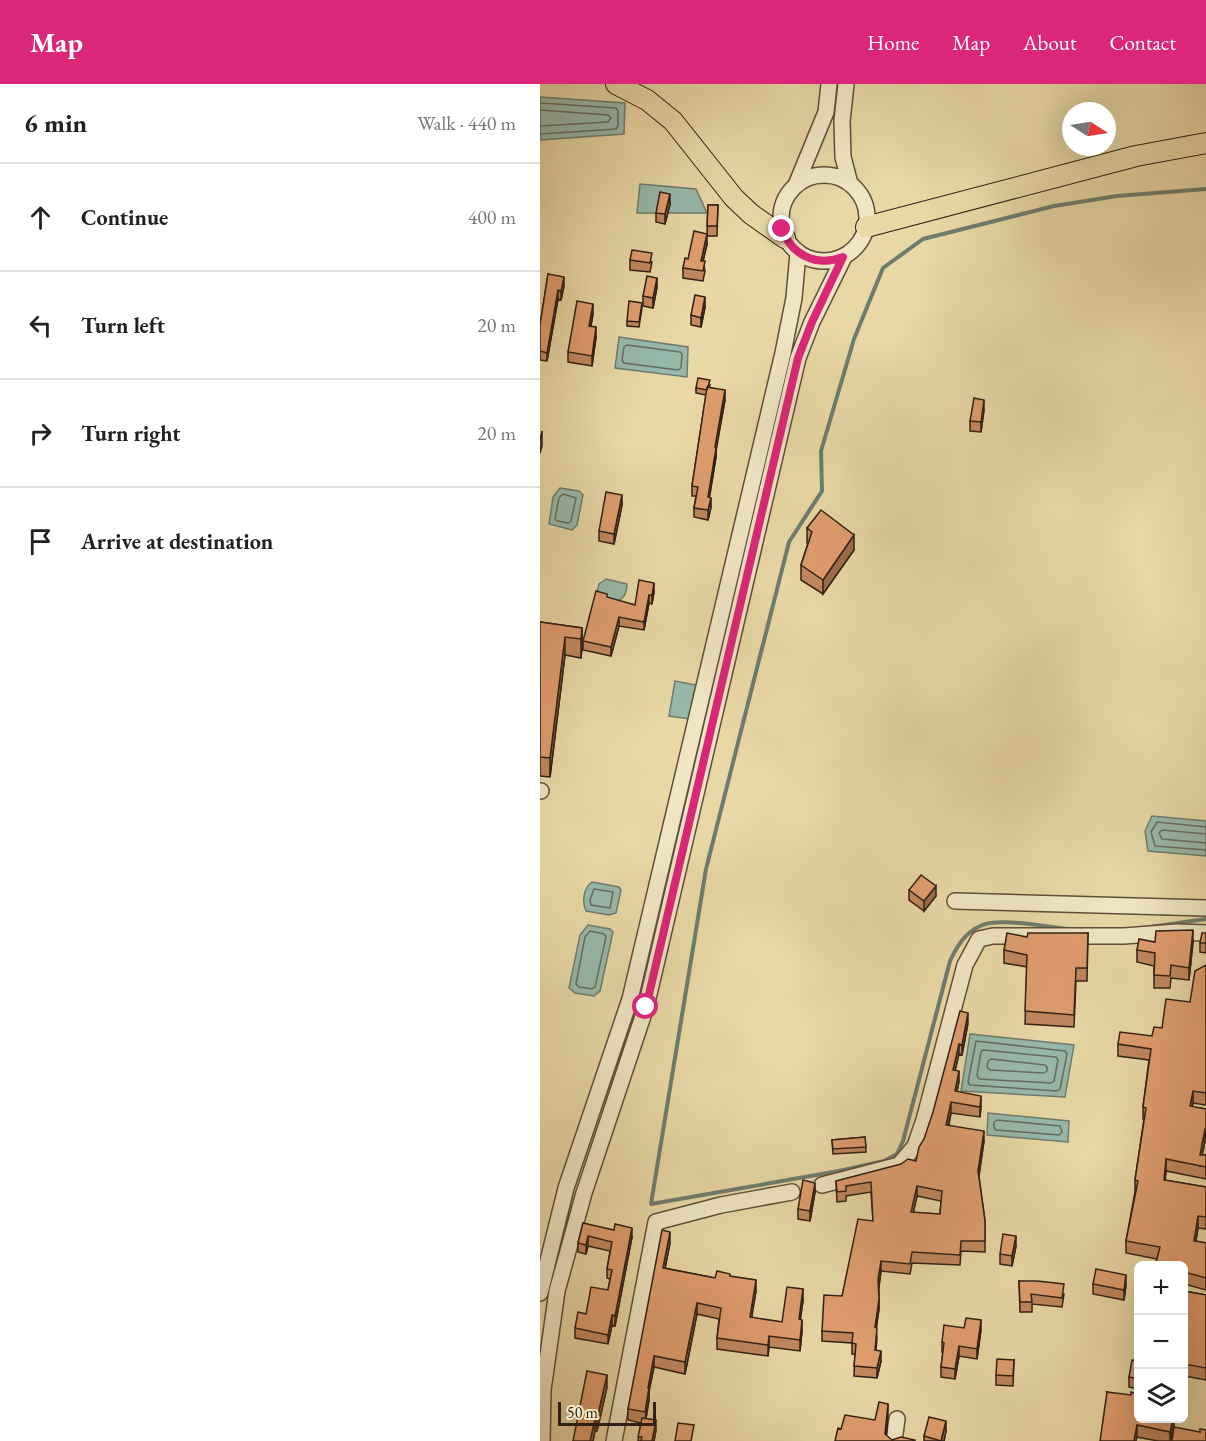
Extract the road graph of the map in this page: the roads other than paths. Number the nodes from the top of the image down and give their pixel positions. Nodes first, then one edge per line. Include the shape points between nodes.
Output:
1 (616, 84) edge
2 (829, 84) edge
3 (846, 84) edge
4 (1206, 143) edge
5 (850, 184) junction
6 (796, 185) junction
7 (866, 227) junction
8 (792, 246) junction
9 (843, 257) junction
10 (955, 901) dead end
11 (1206, 908) edge
12 (1206, 933) edge
13 (822, 1185) dead end
14 (792, 1192) dead end
15 (540, 1293) edge
16 (897, 1419) dead end
17 (542, 1441) edge
18 (614, 1441) edge
19 (894, 1441) edge

1 - 8 main road via 647,100 673,121 734,198
2 - 6 street via 826,112
3 - 5 street via 843,157
4 - 7 main road via 1136,156
5 - 6 street via 823,175
5 - 7 street via 862,198
6 - 8 street via 784,201 781,220
7 - 9 street via 858,244
8 - 9 street via 806,258 825,262
8 - 15 street via 794,298 783,353 630,999 566,1188
9 - 17 street via 798,358 646,1007 584,1193 557,1291 543,1390
10 - 11 street
12 - 13 street via 979,939 965,964 915,1146 899,1165
14 - 18 street via 656,1222
16 - 19 street

